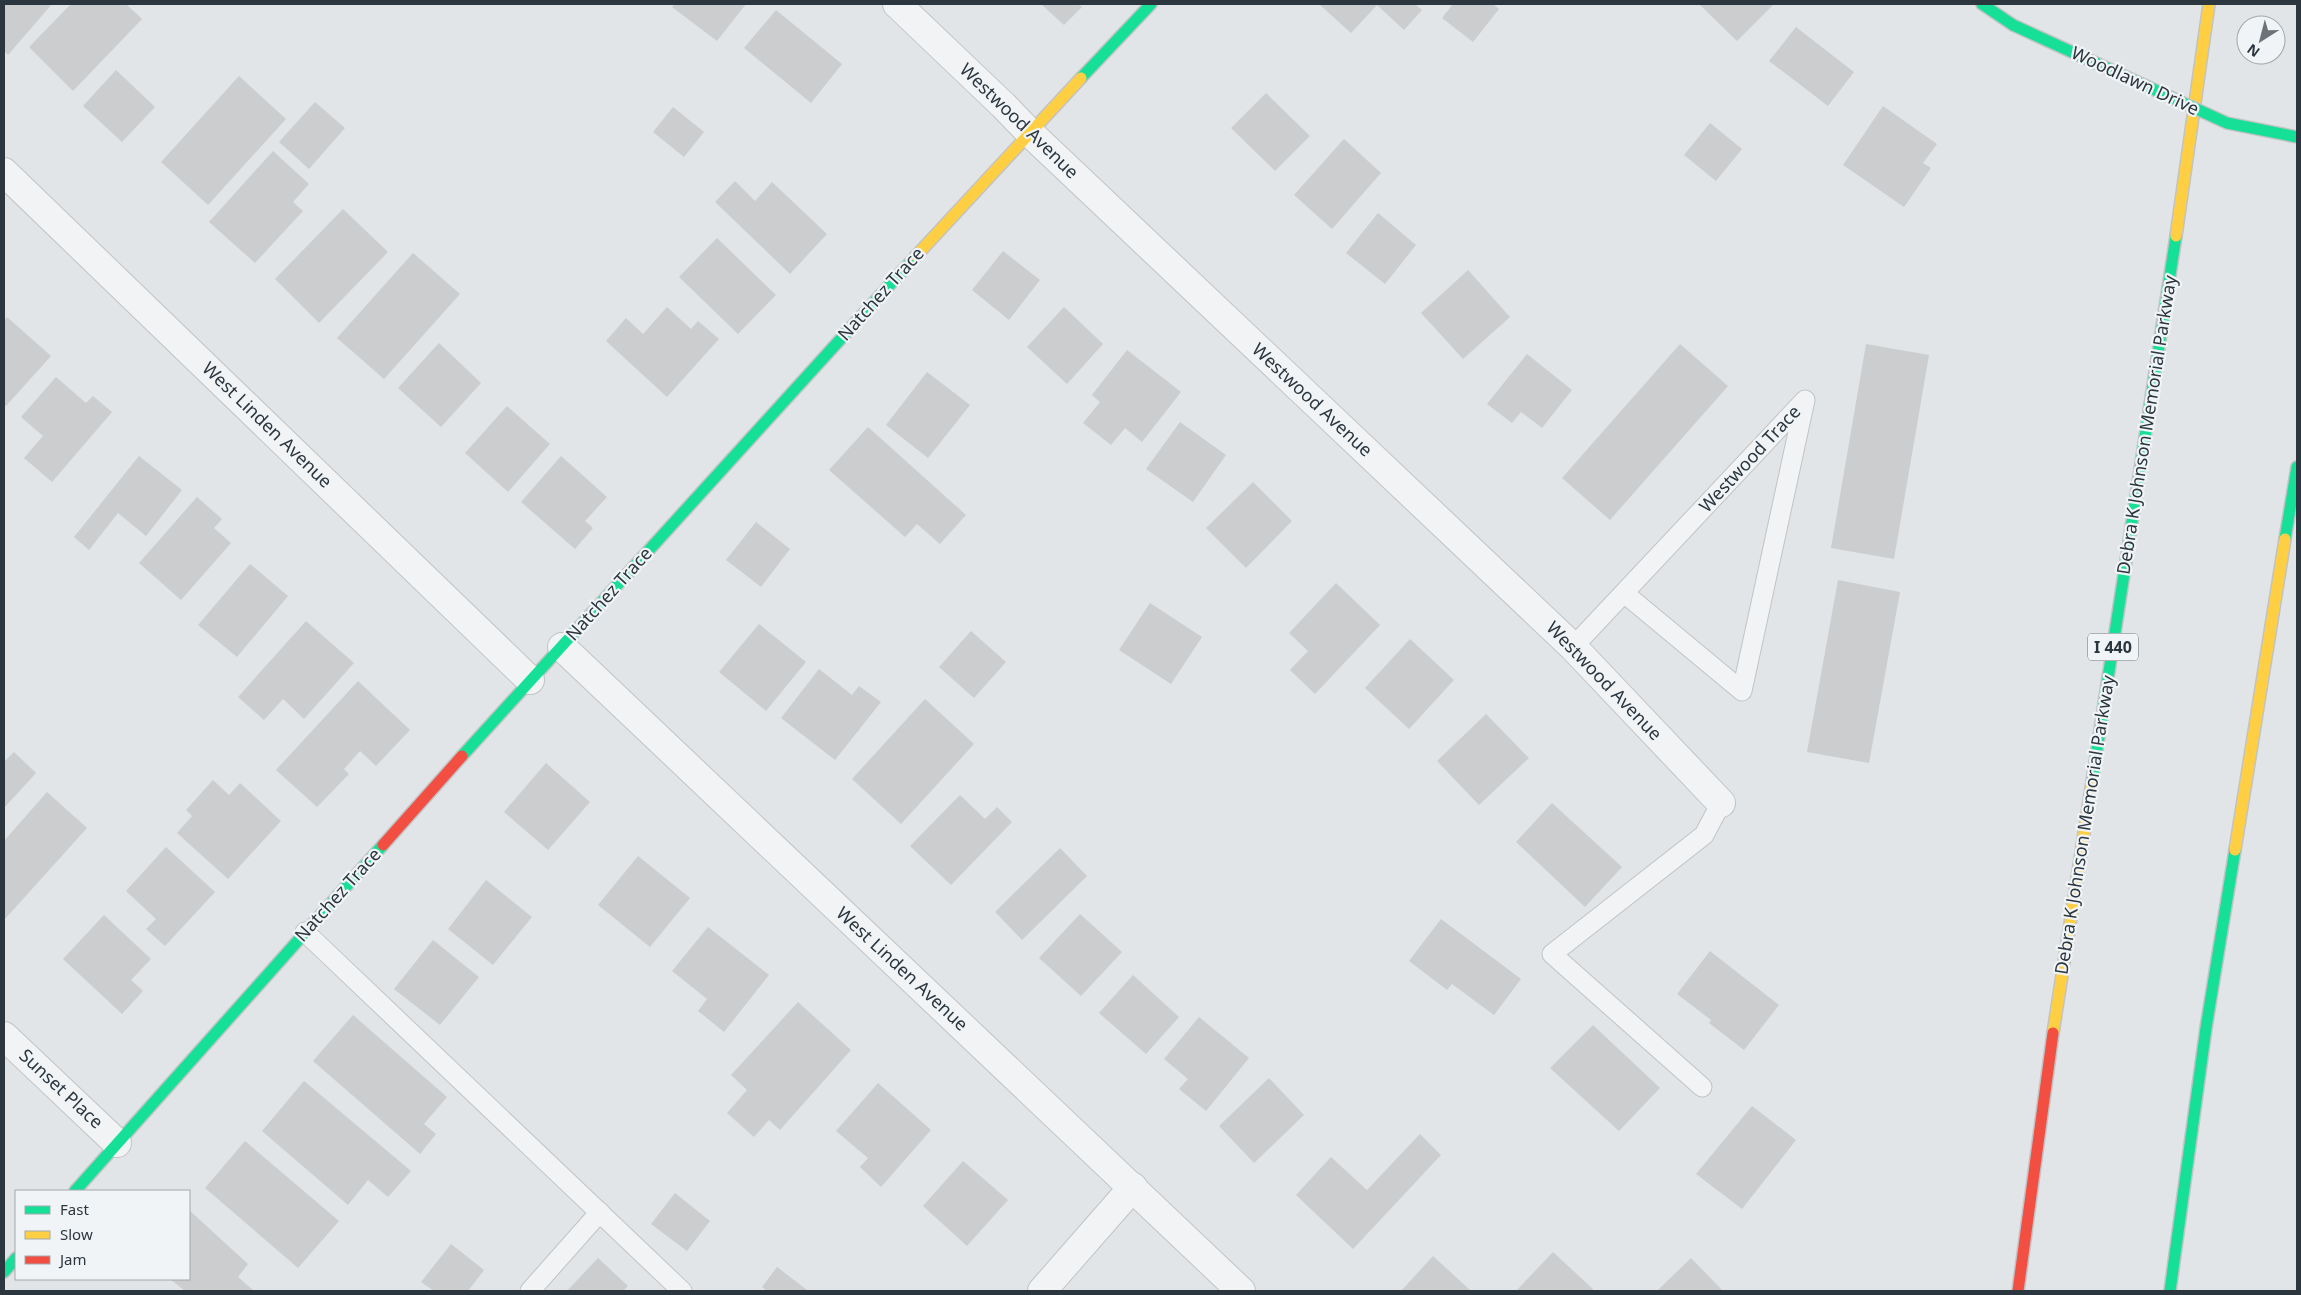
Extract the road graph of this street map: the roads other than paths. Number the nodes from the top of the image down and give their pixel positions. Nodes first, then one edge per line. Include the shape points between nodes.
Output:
1 (897, 4) edge
2 (1152, 4) edge
3 (1982, 4) edge
4 (2209, 4) edge
5 (1029, 132) junction
6 (2297, 137) edge
7 (4, 172) edge
8 (2297, 467) edge
9 (1624, 593) junction
10 (562, 647) junction
11 (1573, 647) junction
12 (530, 680) junction
13 (1721, 803) joint
14 (305, 932) junction
15 (4, 1036) edge
16 (1702, 1087) dead end
17 (117, 1143) junction
18 (1133, 1187) junction
19 (76, 1190) edge
20 (600, 1212) junction
21 (15, 1259) edge
22 (4, 1272) edge
23 (530, 1291) edge
24 (682, 1291) edge
25 (1042, 1291) edge
26 (1241, 1291) edge
27 (2018, 1291) edge
28 (2170, 1291) edge

1 - 5 street, Westwood Avenue
2 - 5 main road, Natchez Trace
3 - 6 main road, Woodlawn Drive, bridge via 2013,25 2227,123
4 - 27 main road, Debra K Johnson Memorial Parkway / I 440 via 2150,411 2056,1010
5 - 10 main road, Natchez Trace
5 - 11 street, Westwood Avenue
7 - 12 street, West Linden Avenue
8 - 28 main road via 2206,1028
9 - 9 lane, Westwood Trace via 1805,400 1742,691
9 - 11 lane, Westwood Trace
10 - 12 main road, Natchez Trace
10 - 18 street, West Linden Avenue
11 - 13 street, Westwood Avenue
12 - 14 main road, Natchez Trace
13 - 16 lane via 1704,835 1552,954
14 - 17 main road, Natchez Trace
14 - 20 lane
15 - 17 street, Sunset Place
17 - 19 main road, Natchez Trace
18 - 25 street
18 - 26 street, West Linden Avenue
20 - 23 lane
20 - 24 lane
21 - 22 main road

